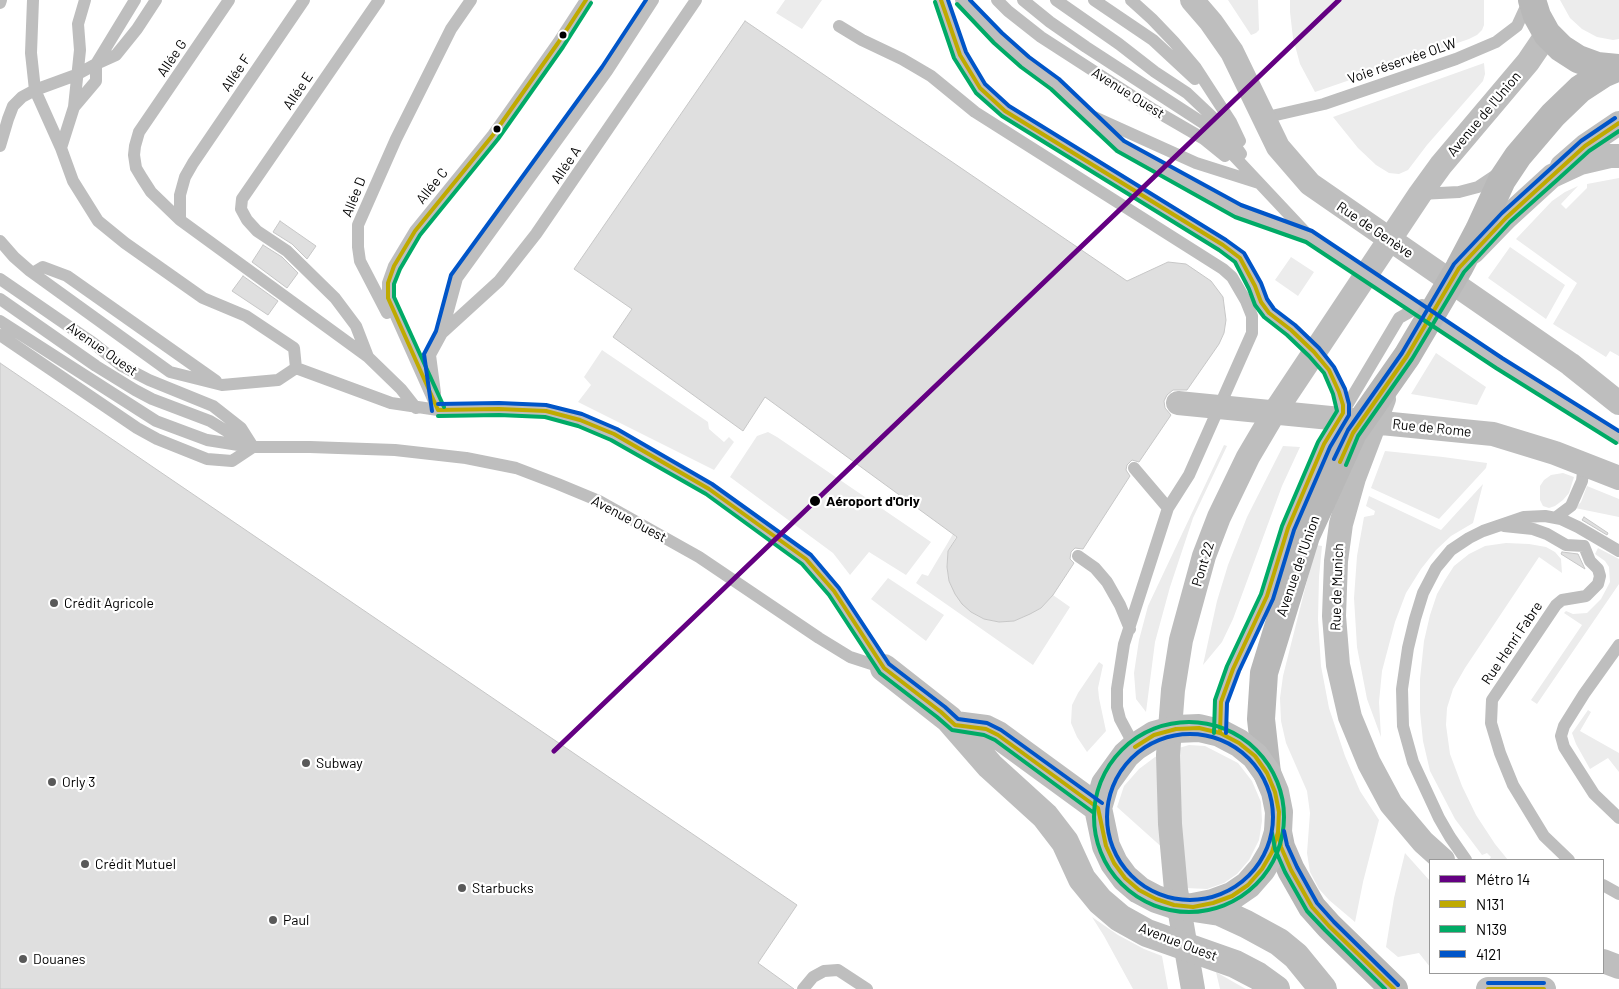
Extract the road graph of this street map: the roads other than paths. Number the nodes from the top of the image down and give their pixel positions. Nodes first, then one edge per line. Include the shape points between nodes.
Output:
1 (32, 0) edge
2 (85, 0) edge
3 (135, 0) edge
4 (156, 0) edge
5 (229, 0) edge
6 (304, 0) edge
7 (378, 0) edge
8 (471, 0) edge
9 (586, 0) edge
10 (653, 0) edge
11 (696, 0) edge
12 (941, 0) edge
13 (961, 0) edge
14 (997, 0) edge
15 (1023, 0) edge
16 (1056, 0) edge
17 (1094, 0) edge
18 (1131, 0) edge
19 (1192, 0) edge
20 (1531, 10) edge
21 (839, 26) dead end
22 (96, 64) junction
23 (1618, 68) edge
24 (76, 75) junction
25 (34, 90) junction
26 (1217, 103) junction
27 (74, 107) junction
28 (1085, 113) junction
29 (1272, 117) junction
30 (1619, 123) edge
31 (0, 146) edge
32 (61, 148) junction
33 (1518, 156) junction
34 (1619, 156) edge
35 (1552, 176) junction
36 (1261, 183) junction
37 (1420, 194) junction
38 (180, 220) junction
39 (1309, 236) junction
40 (0, 240) edge
41 (1458, 268) junction
42 (33, 273) junction
43 (0, 279) edge
44 (1443, 293) junction
45 (0, 299) edge
46 (0, 321) edge
47 (442, 333) junction
48 (0, 335) edge
49 (1314, 352) junction
50 (1407, 356) junction
51 (368, 357) junction
52 (296, 368) junction
53 (222, 385) junction
54 (1615, 397) edge
55 (1178, 403) dead end
56 (416, 408) junction
57 (438, 410) junction
58 (1343, 413) junction
59 (1619, 438) edge
60 (253, 448) junction
61 (1584, 464) junction
62 (1134, 468) dead end
63 (1619, 478) edge
64 (1168, 508) junction
65 (1555, 518) junction
66 (1494, 527) junction
67 (1619, 551) edge
68 (1078, 556) dead end
69 (1130, 629) junction
70 (1619, 645) edge
71 (884, 668) junction
72 (955, 725) junction
73 (1220, 733) junction
74 (1135, 747) junction
75 (1267, 773) junction
76 (1098, 808) junction
77 (1619, 818) edge
78 (1278, 832) junction
79 (1442, 859) edge
80 (1465, 859) edge
81 (1568, 859) edge
82 (1604, 886) edge
83 (1619, 894) edge
84 (1193, 906) junction
85 (1604, 961) edge
86 (1619, 967) edge
87 (803, 989) edge
88 (867, 989) edge
89 (1192, 989) edge
90 (1276, 989) edge
91 (1323, 989) edge
92 (1394, 989) edge
93 (1488, 989) edge
94 (1544, 989) edge

1 - 25 lane via 30,53
2 - 24 lane via 78,24 80,50
3 - 22 lane
4 - 22 lane via 116,55
5 - 38 lane, Allée G via 139,132 134,156 136,168 151,192
6 - 38 lane, Allée F via 184,177
7 - 51 lane, Allée E via 242,199 241,208 257,231 287,251 335,298 356,326
8 - 57 lane, Allée D via 451,29 420,90 364,209 357,234 360,261
9 - 57 lane, Allée C via 493,134 415,231 394,266 388,283 388,298
10 - 47 lane via 607,70 457,278
11 - 47 lane, Allée A via 536,234 499,281
12 - 49 lane via 960,55 980,88 1005,111 1240,258 1269,313
13 - 28 lane via 1024,62 1055,84
14 - 36 lane, Avenue Ouest via 1041,37 1204,139
15 - 36 lane, Avenue Ouest via 1086,47 1203,123
16 - 36 lane, Avenue Ouest via 1187,93 1221,125
17 - 26 lane, Avenue Ouest via 1153,40
18 - 26 lane, Avenue Ouest via 1196,68
19 - 29 street, Rue de Genève via 1212,22
20 - 23 street, Avenue de l'Union via 1561,48 1597,66
20 - 29 lane, Voie réservée OLW via 1496,42 1456,59 1340,99
20 - 37 street, Avenue de l'Union via 1528,62 1441,164
21 - 64 lane via 931,76 975,112 1232,277 1252,316 1252,333 1189,475
22 - 24 lane
22 - 27 lane via 96,81
23 - 33 street, Avenue de l'Union via 1580,89
24 - 25 lane
24 - 27 lane
25 - 31 lane via 13,106
25 - 32 lane
26 - 36 lane, Avenue Ouest via 1231,122
27 - 32 lane
28 - 36 lane via 1196,162
28 - 39 lane via 1120,146 1238,211
29 - 54 street, Rue de Genève via 1278,147 1310,184
30 - 35 street via 1585,146
32 - 52 lane via 72,181 98,221 203,298 246,316 294,348
33 - 37 lane via 1478,187 1459,192
33 - 41 street, Avenue de l'Union via 1502,180
34 - 35 street via 1580,163
35 - 41 street
36 - 39 lane, Avenue Ouest
37 - 49 street, Pont 22
38 - 51 lane
39 - 59 lane, Avenue Ouest via 1499,363
40 - 42 lane
41 - 44 street, Avenue de l'Union
42 - 53 lane via 170,372
42 - 53 lane via 43,267 67,276
43 - 60 lane, Avenue Ouest via 122,366 213,406 241,428
44 - 50 street, Avenue de l'Union
44 - 58 lane via 1398,318
45 - 60 lane, Avenue Ouest via 134,390 210,422
46 - 60 lane, Avenue Ouest via 156,421 207,440
47 - 57 lane via 430,355
48 - 60 lane via 157,439 208,459 232,461
49 - 58 lane via 1330,370
49 - 89 street, Pont 22 via 1248,457 1219,517 1204,556 1181,640 1168,755 1170,824 1176,890
50 - 75 street, Avenue de l'Union via 1353,433 1306,536 1264,673 1261,719
50 - 79 street, Rue de Munich via 1384,398 1354,478 1341,524 1334,616 1338,665 1350,716 1369,763 1391,804
51 - 56 lane
52 - 53 lane via 278,380
52 - 56 lane via 391,403
55 - 61 street, Rue de Rome via 1493,434
56 - 57 lane
57 - 71 lane via 546,410 614,434 655,457 709,489 806,559 834,591
58 - 73 lane via 1324,444 1291,521 1266,596 1233,669 1221,702
60 - 71 lane, Avenue Ouest via 395,450 466,458 516,468 599,501 699,557 850,657
61 - 63 street, Rue de Rome
61 - 65 lane via 1582,481 1571,506
62 - 64 lane
64 - 69 lane
65 - 66 lane, Rue Henri Fabre via 1524,517
65 - 67 lane, Rue Henri Fabre via 1578,527
66 - 80 lane, Rue Henri Fabre via 1451,550 1436,568 1423,593 1415,619 1402,689 1403,726 1413,762 1439,818
66 - 81 lane, Rue Henri Fabre via 1533,529 1566,545 1584,546 1600,576 1598,584 1586,596 1569,597 1556,605 1492,700 1491,723 1513,785 1544,836
68 - 69 lane via 1107,582
69 - 74 lane via 1116,689 1120,719
70 - 77 lane via 1584,694 1561,736 1564,747 1594,794
71 - 72 main road, Avenue Ouest
72 - 76 main road via 998,735
72 - 90 main road, Avenue Ouest via 990,766 1045,816 1065,842 1082,879 1100,901 1147,933 1235,964
73 - 74 main road via 1199,728 1176,729 1154,735
73 - 75 main road via 1250,752
74 - 76 main road via 1105,784
75 - 78 main road via 1279,812
76 - 84 main road via 1106,846 1125,878 1156,899 1174,905
78 - 84 main road via 1272,852 1248,885 1232,896
78 - 92 street via 1291,870 1312,907
82 - 83 lane
84 - 91 main road via 1220,912 1279,942 1296,956
85 - 86 street
87 - 88 lane via 813,977 824,971 838,970
93 - 94 street

